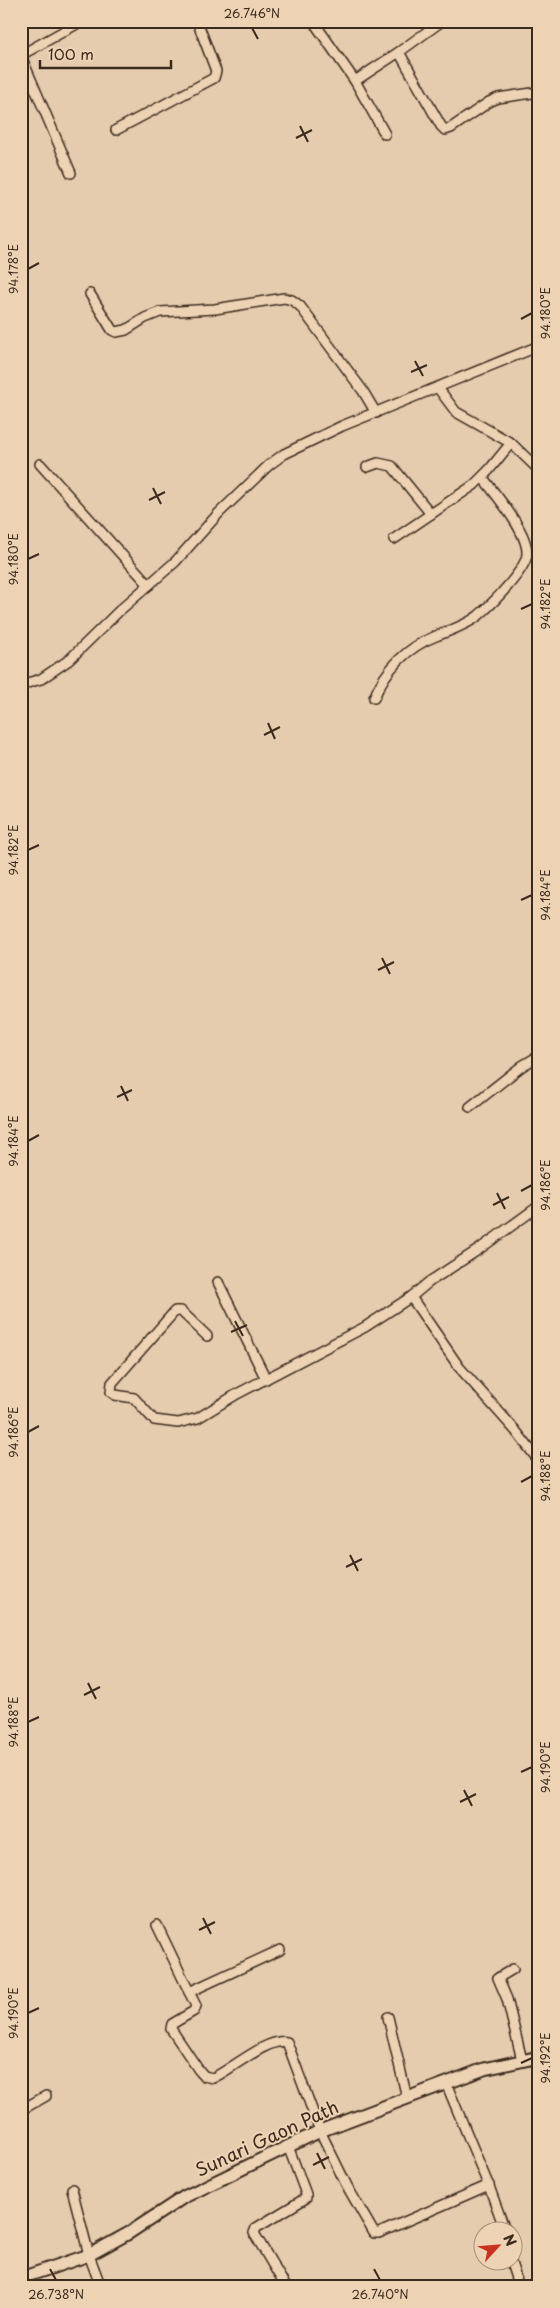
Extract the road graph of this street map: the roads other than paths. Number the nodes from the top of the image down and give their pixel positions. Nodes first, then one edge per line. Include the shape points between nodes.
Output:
1 (82, 21) edge
2 (197, 21) edge
3 (313, 21) edge
4 (442, 21) edge
5 (398, 52) junction
6 (21, 56) edge
7 (355, 81) junction
8 (539, 92) edge
9 (116, 130) dead end
10 (385, 134) dead end
11 (71, 173) dead end
12 (90, 294) dead end
13 (539, 346) edge
14 (438, 388) junction
15 (376, 413) junction
16 (511, 443) junction
17 (40, 464) dead end
18 (367, 467) dead end
19 (539, 470) edge
20 (483, 478) junction
21 (431, 514) junction
22 (394, 539) dead end
23 (148, 585) junction
24 (21, 685) edge
25 (374, 698) dead end
26 (539, 1056) edge
27 (470, 1107) dead end
28 (539, 1206) edge
29 (218, 1282) dead end
30 (411, 1297) junction
31 (207, 1336) dead end
32 (266, 1379) junction
33 (539, 1461) edge
34 (157, 1925) dead end
35 (280, 1950) dead end
36 (513, 1969) dead end
37 (189, 1992) junction
38 (388, 2018) dead end
39 (539, 2057) edge
40 (522, 2060) junction
41 (446, 2083) junction
42 (46, 2096) dead end
43 (407, 2098) junction
44 (21, 2110) edge
45 (320, 2131) junction
46 (288, 2146) junction
47 (488, 2185) junction
48 (72, 2189) dead end
49 (501, 2220) edge
50 (89, 2254) junction
51 (513, 2270) edge
52 (21, 2278) edge
53 (101, 2287) edge
54 (286, 2287) edge
55 (519, 2287) edge

1 - 6 street
2 - 9 street via 216,71 214,78
3 - 7 street
4 - 5 street
5 - 7 street
5 - 8 street via 445,130 498,98
6 - 11 street
7 - 10 street
12 - 15 street via 112,330 120,332 160,312 215,309 284,298 292,300 300,306 355,379
13 - 14 street
14 - 15 street
14 - 16 street via 463,417
15 - 23 street via 298,447 269,465
16 - 19 street
16 - 20 street
17 - 23 street
18 - 21 street via 378,463 392,466
20 - 21 street
20 - 25 street via 521,534 526,547 526,561 478,616 469,623 422,642 400,659 387,672
21 - 22 street
23 - 24 street via 56,670
26 - 27 street
28 - 30 street
29 - 32 street
30 - 32 street via 365,1327
30 - 33 street via 459,1367
31 - 32 street via 181,1311 175,1310 112,1383 111,1392 134,1398 154,1420 178,1423 198,1418
34 - 37 street
35 - 37 street
36 - 40 street via 498,1978 507,1998
37 - 45 street via 196,2009 172,2024 171,2029 204,2076 213,2078 263,2049 286,2042
38 - 43 street
39 - 40 street, Sunari Gaon Path
40 - 41 street, Sunari Gaon Path
41 - 43 street, Sunari Gaon Path
41 - 47 street
42 - 44 street
43 - 45 street, Sunari Gaon Path
45 - 46 street, Sunari Gaon Path
45 - 47 street via 346,2186 374,2233
46 - 50 street, Sunari Gaon Path via 184,2197 129,2233
46 - 54 street via 306,2198 254,2232
47 - 49 street
48 - 50 street
50 - 52 street, Sunari Gaon Path
50 - 53 street
51 - 55 street

